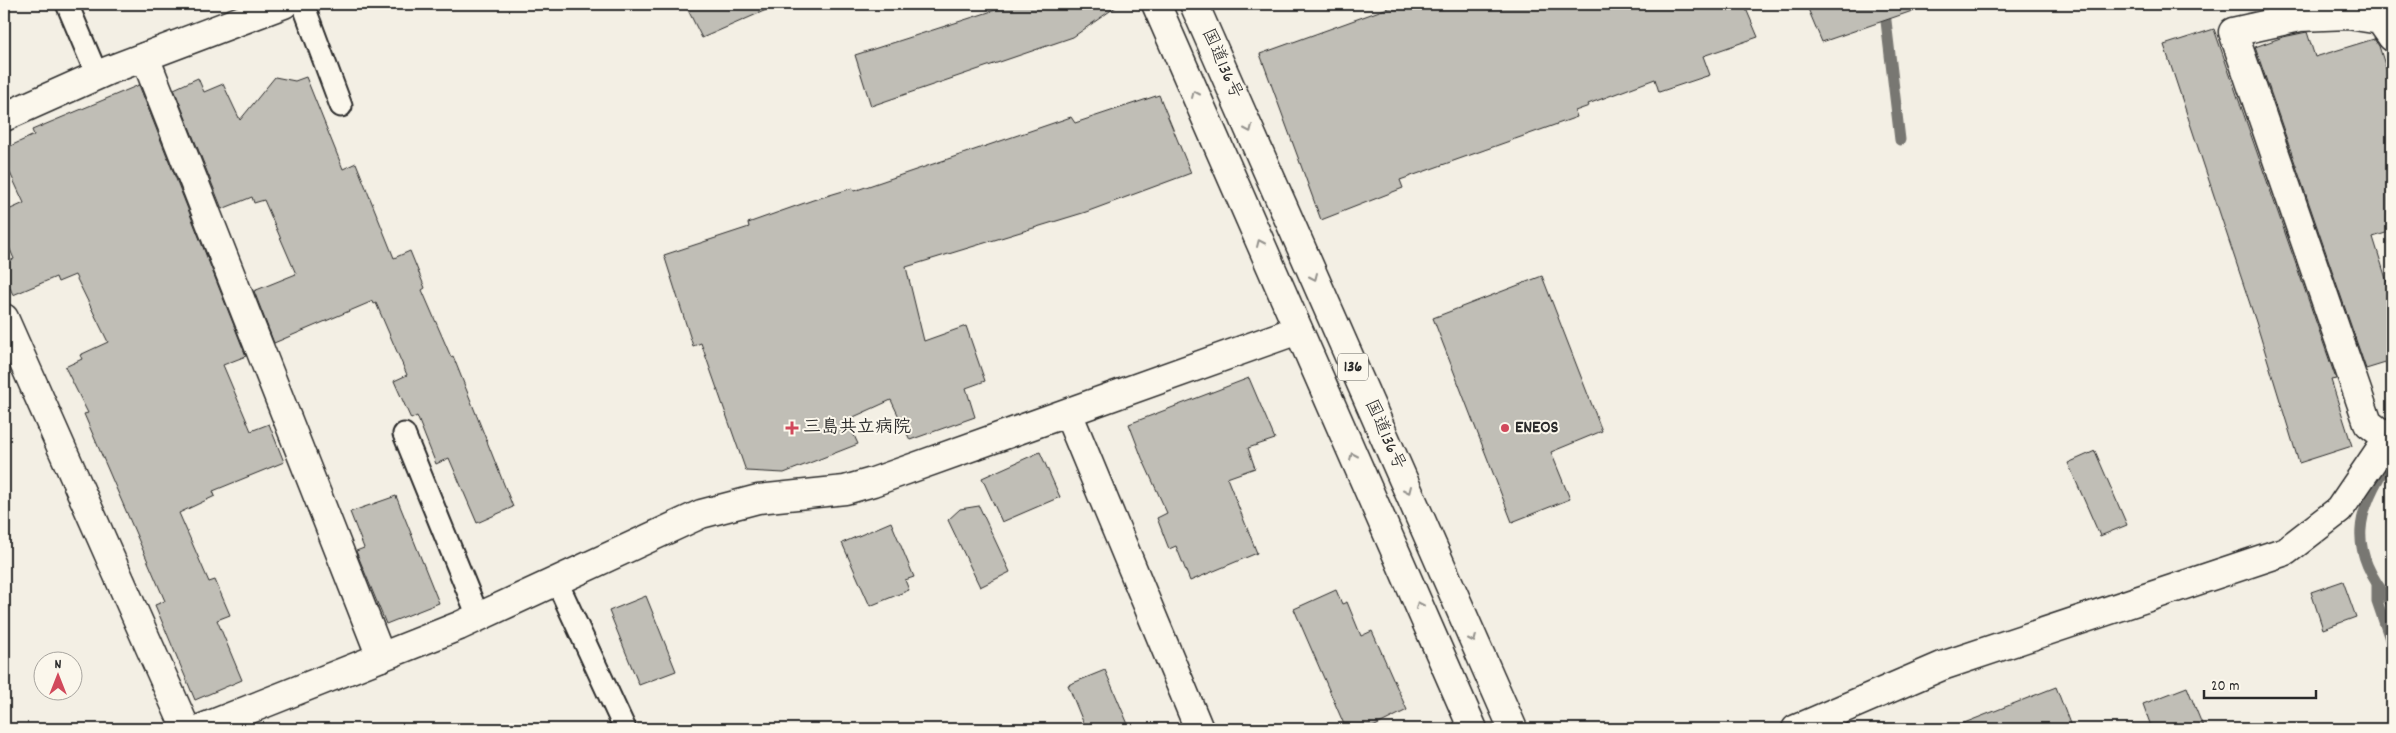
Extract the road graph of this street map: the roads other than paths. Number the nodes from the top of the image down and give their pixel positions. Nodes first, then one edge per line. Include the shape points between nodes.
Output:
1 (67, 4) edge
2 (284, 4) edge
3 (303, 4) edge
4 (1156, 4) edge
5 (1194, 4) edge
6 (2392, 36) edge
7 (145, 57) junction
8 (97, 75) junction
9 (341, 106) dead end
10 (4, 117) edge
11 (4, 318) edge
12 (1298, 330) junction
13 (1068, 413) junction
14 (404, 434) dead end
15 (2389, 435) edge
16 (556, 580) junction
17 (478, 616) junction
18 (381, 657) junction
19 (186, 729) edge
20 (200, 729) edge
21 (624, 729) edge
22 (1199, 729) edge
23 (1473, 729) edge
24 (1513, 729) edge
25 (1796, 729) edge

1 - 8 lane
2 - 7 main road
3 - 9 lane
12 -> 4 main road, 国道136号 / 136
5 -> 24 main road, 国道136号 / 136
6 - 15 main road via 2380,20 2348,15 2300,17 2233,32 2368,423
7 - 8 main road
7 - 18 main road
8 - 10 main road
11 - 19 main road
12 - 13 main road
23 -> 12 main road, 国道136号 / 136
13 - 16 main road via 845,490 758,499 701,514
13 - 22 main road
14 - 17 lane
15 - 25 main road via 2339,510 2286,551 1942,666
16 - 17 main road
16 - 21 lane
17 - 18 main road
18 - 20 main road

